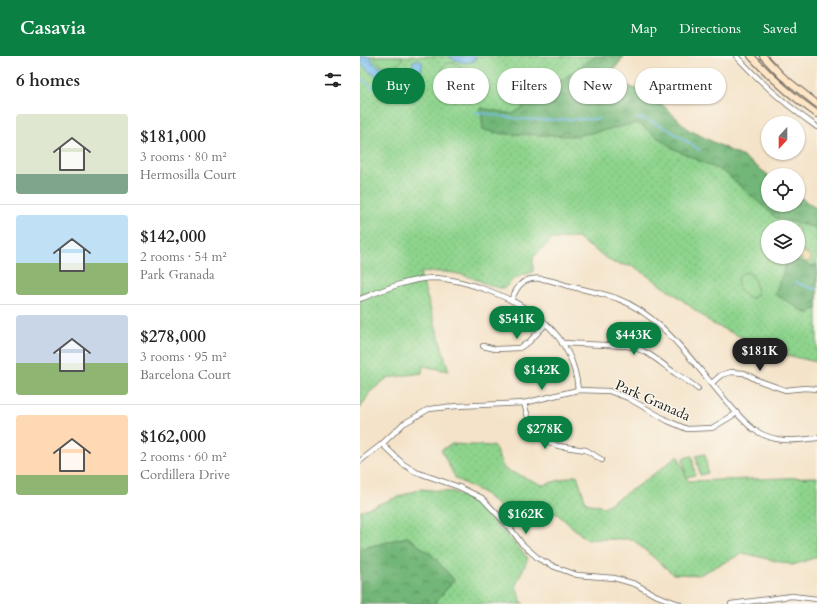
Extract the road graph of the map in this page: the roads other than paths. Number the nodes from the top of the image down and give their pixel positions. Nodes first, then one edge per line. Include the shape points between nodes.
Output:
1 (736, 56) edge
2 (751, 56) edge
3 (763, 56) edge
4 (817, 104) edge
5 (817, 114) edge
6 (817, 127) edge
7 (360, 299) edge
8 (511, 300) junction
9 (546, 324) junction
10 (562, 343) junction
11 (483, 346) dead end
12 (712, 383) junction
13 (698, 388) dead end
14 (817, 389) edge
15 (578, 390) junction
16 (524, 403) junction
17 (737, 413) junction
18 (817, 438) edge
19 (382, 444) junction
20 (602, 460) dead end
21 (360, 461) edge
22 (817, 599) edge
23 (679, 604) edge
24 (731, 604) edge

1 - 6 street via 763,85
2 - 5 street via 789,93
3 - 4 street via 782,76
7 - 8 street via 406,282 433,278 454,280
8 - 9 street via 535,314
8 - 12 street via 520,285 537,278 616,298 646,313
9 - 10 street via 558,335
9 - 11 street via 530,342 519,348 495,349
10 - 13 street via 635,347 649,353
10 - 15 street via 574,365
12 - 14 street via 722,375 732,372 785,390
12 - 17 street
15 - 16 street, Park Granada
15 - 17 street, Park Granada via 609,391 628,398 687,429 712,428
16 - 19 street, Park Granada via 429,409 403,424
16 - 20 street via 531,428 542,439 558,446 586,450
17 - 18 street via 754,430 773,439 792,441
19 - 21 street, Park Granada
19 - 23 street via 403,464 416,472 482,498 522,544 539,559 577,575 614,578 636,584
22 - 24 street via 792,596

